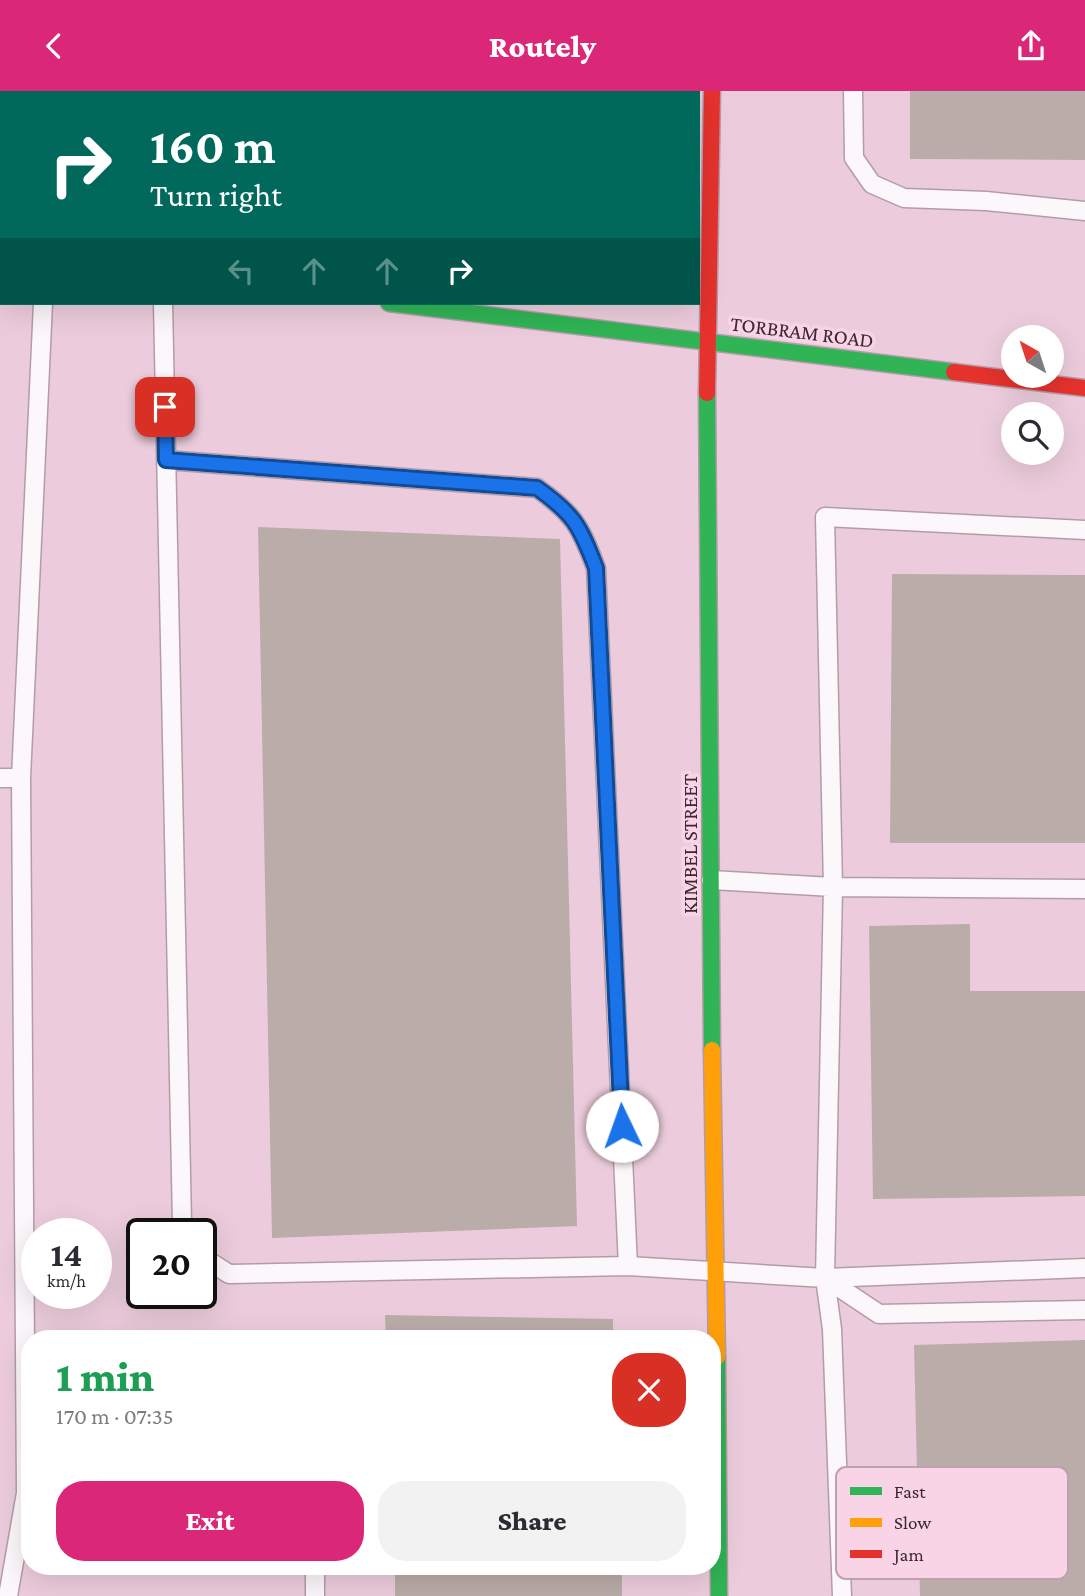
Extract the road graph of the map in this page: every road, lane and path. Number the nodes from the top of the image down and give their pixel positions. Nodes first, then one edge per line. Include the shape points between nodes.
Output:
1 (712, 91) edge
2 (853, 91) edge
3 (1085, 211) edge
4 (43, 305) edge
5 (163, 305) edge
6 (405, 305) edge
7 (707, 342) junction
8 (1085, 388) edge
9 (166, 460) junction
10 (1085, 530) edge
11 (0, 778) edge
12 (21, 778) junction
13 (711, 880) junction
14 (833, 887) junction
15 (1085, 889) edge
16 (182, 1218) edge
17 (217, 1266) edge
18 (628, 1266) junction
19 (1085, 1268) edge
20 (714, 1272) junction
21 (825, 1278) junction
22 (1085, 1310) edge
23 (25, 1330) edge
24 (714, 1330) edge
25 (837, 1467) edge
26 (21, 1522) edge
27 (315, 1575) edge
28 (718, 1575) edge
29 (8, 1596) edge
30 (315, 1596) edge
31 (719, 1596) edge

1 - 7 street, KIMBEL STREET
2 - 3 lane via 854,158 872,184 904,198
4 - 12 lane
5 - 9 lane
6 - 7 street, TORBRAM ROAD
7 - 8 street, TORBRAM ROAD
7 - 13 street, KIMBEL STREET
9 - 16 lane
9 - 18 lane via 537,488 563,506 583,534 596,568
10 - 14 lane via 825,517
11 - 12 lane
12 - 23 lane
13 - 14 lane
13 - 20 street, KIMBEL STREET
14 - 15 lane
14 - 21 lane
17 - 18 lane via 229,1274
18 - 20 lane
19 - 21 lane
20 - 21 lane
20 - 24 street, KIMBEL STREET
21 - 22 lane via 879,1314
21 - 25 lane via 832,1329
26 - 29 lane
27 - 30 lane
28 - 31 street, KIMBEL STREET

